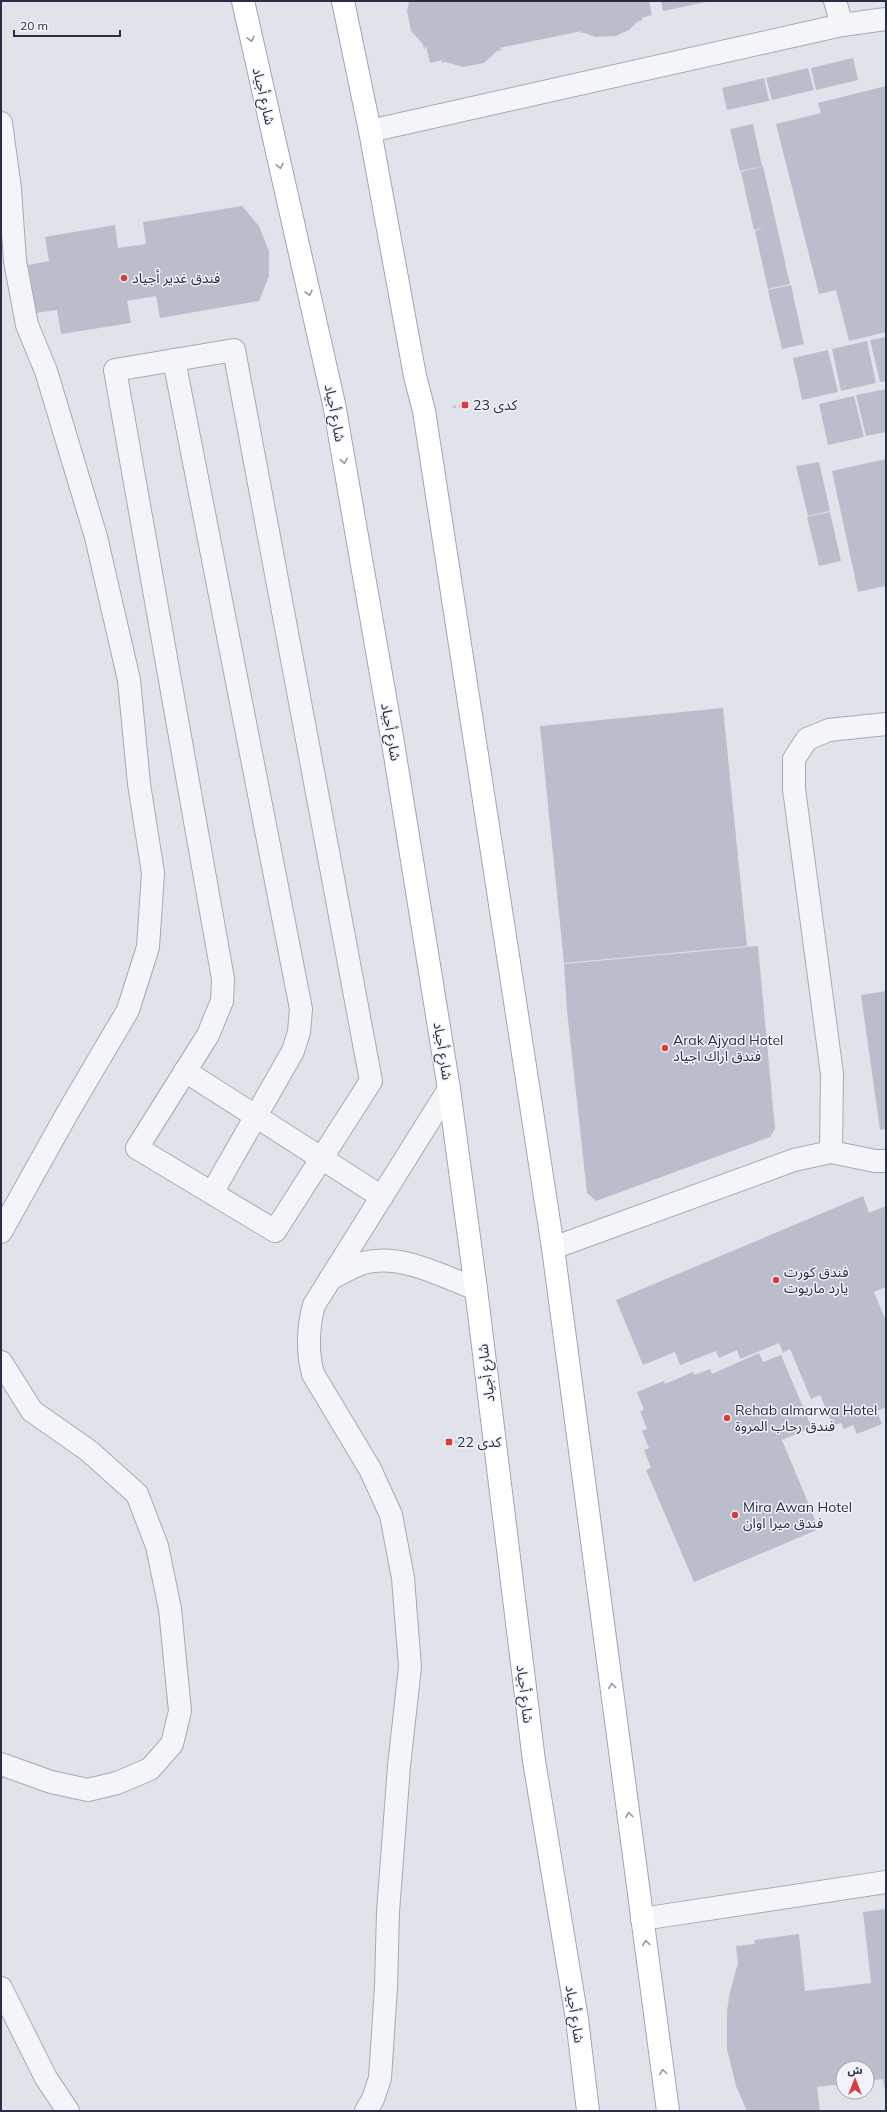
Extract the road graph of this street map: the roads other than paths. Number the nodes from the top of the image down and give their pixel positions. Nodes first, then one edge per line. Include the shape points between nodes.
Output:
1 (243, 1) edge
2 (343, 1) edge
3 (835, 1) edge
4 (886, 19) edge
5 (842, 25) junction
6 (1, 123) edge
7 (370, 131) junction
8 (174, 360) junction
9 (886, 724) edge
10 (185, 1071) junction
11 (448, 1089) junction
12 (255, 1117) junction
13 (830, 1152) junction
14 (322, 1158) junction
15 (886, 1161) edge
16 (212, 1193) junction
17 (382, 1197) junction
18 (1, 1232) edge
19 (553, 1248) junction
20 (330, 1279) junction
21 (476, 1289) junction
22 (1, 1362) edge
23 (1, 1764) edge
24 (886, 1882) edge
25 (642, 1919) junction
26 (1, 1988) edge
27 (68, 2111) edge
28 (366, 2111) edge
29 (588, 2111) edge
30 (668, 2111) edge

1 -> 11 main road, شارع أجياد via 334,404 392,735
2 - 7 main road
3 - 5 street
4 - 5 street
5 - 7 street
6 - 18 street via 10,189 15,261 27,325 46,371 96,537 129,680 139,784 153,872 148,947 128,1010
7 - 19 main road via 415,376 424,411
8 - 10 street via 114,370 223,979 222,1001 208,1035
8 - 12 street via 301,1009 300,1032 293,1051
8 - 14 street via 234,350 370,1073 371,1081
9 - 13 street via 829,730 807,739 794,759 794,789 832,1074
10 - 12 street
10 - 16 street via 137,1148
11 - 17 street
11 - 21 main road, شارع أجياد
12 - 14 street
12 - 16 street
13 - 15 street
13 - 19 street via 794,1160
14 - 16 street via 275,1231
14 - 17 street
17 - 20 street
25 -> 19 main road
20 - 21 street via 364,1263 393,1261
20 - 28 street via 314,1305 309,1321 309,1361 313,1374 370,1468 391,1515 403,1578 410,1667 399,1766 388,1912 380,2078
21 - 29 main road, شارع أجياد via 534,1761 577,2018
22 - 23 street via 32,1411 89,1451 137,1494 157,1546 170,1609 180,1711 172,1744 150,1769 117,1783 88,1790 51,1782
24 - 25 street
30 -> 25 main road
26 - 27 street via 46,2078

